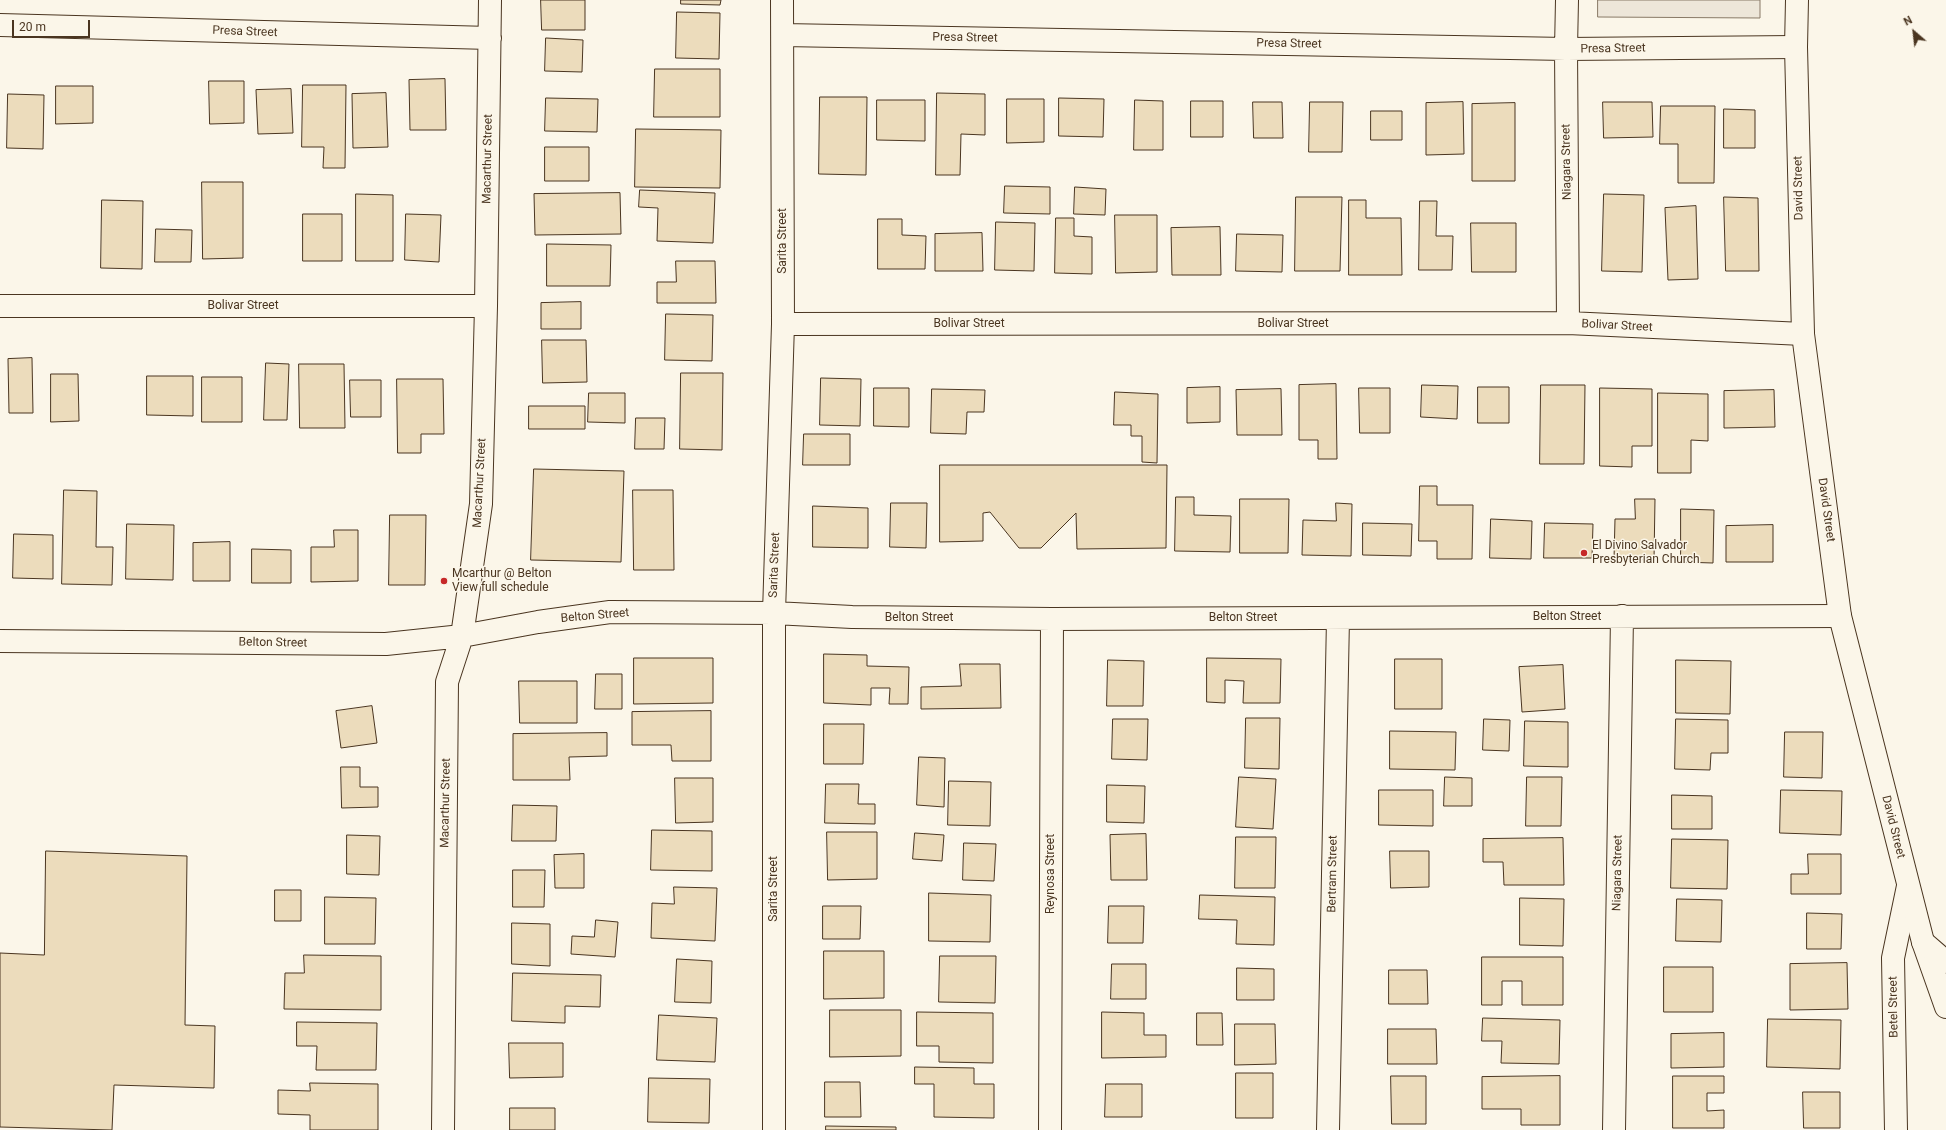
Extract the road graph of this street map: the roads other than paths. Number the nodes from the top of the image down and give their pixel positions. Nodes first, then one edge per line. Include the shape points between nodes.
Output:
1 (490, 0) edge
2 (782, 0) edge
3 (1567, 0) edge
4 (1797, 0) edge
5 (0, 25) edge
6 (782, 35) junction
7 (490, 38) junction
8 (1796, 47) junction
9 (1566, 49) junction
10 (0, 306) edge
11 (486, 306) junction
12 (1568, 323) junction
13 (783, 324) junction
14 (1803, 334) junction
15 (774, 613) junction
16 (1622, 616) junction
17 (1840, 616) junction
18 (1338, 618) junction
19 (1052, 619) junction
20 (462, 636) junction
21 (0, 641) edge
22 (1908, 886) junction
23 (1923, 942) junction
24 (1946, 962) edge
25 (1946, 1007) edge
26 (443, 1130) edge
27 (774, 1130) edge
28 (1050, 1130) edge
29 (1328, 1130) edge
30 (1614, 1130) edge
31 (1896, 1130) edge

1 - 7 main road, Macarthur Street
2 - 6 main road, Sarita Street
3 - 9 main road, Niagara Street
4 - 8 main road, David Street
5 - 7 main road, Presa Street
6 - 9 main road, Presa Street
6 - 13 main road, Sarita Street
7 - 11 main road, Macarthur Street
8 - 9 main road, Presa Street
8 - 14 main road, David Street
9 - 12 main road, Niagara Street
10 - 11 main road, Bolivar Street
11 - 20 main road, Macarthur Street via 481,504
12 - 13 main road, Bolivar Street
12 - 14 main road, Bolivar Street
13 - 15 main road, Sarita Street
14 - 17 main road, David Street
15 - 19 main road, Belton Street via 852,617
15 - 20 main road, Belton Street via 610,612
15 - 27 main road, Sarita Street
16 - 17 main road, Belton Street
16 - 18 main road, Belton Street
16 - 30 main road, Niagara Street
17 - 22 main road, David Street
18 - 19 main road, Belton Street
18 - 29 main road, Bertram Street
19 - 28 main road, Reynosa Street
20 - 21 main road, Belton Street via 386,644
20 - 26 main road, Macarthur Street via 447,682
22 - 23 main road, David Street
22 - 31 main road, Betel Street via 1893,958
23 - 24 main road
23 - 25 main road, David Street

